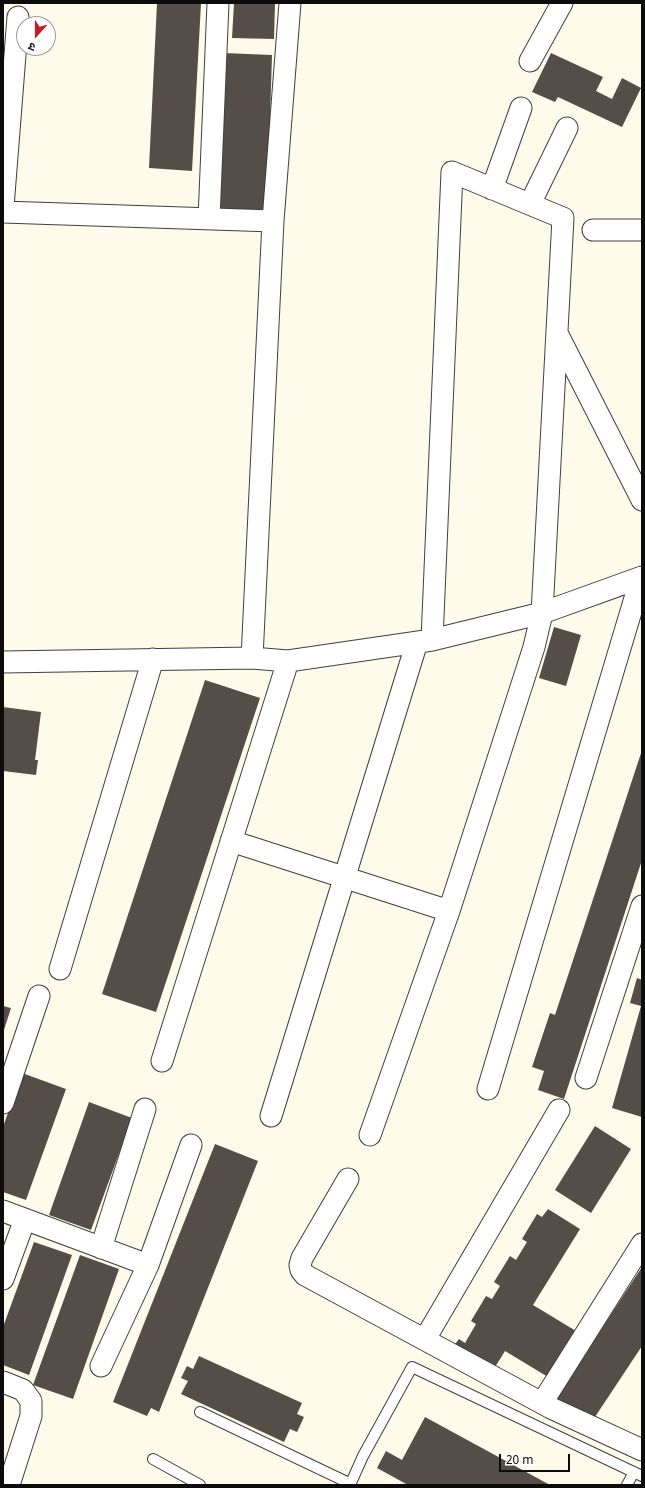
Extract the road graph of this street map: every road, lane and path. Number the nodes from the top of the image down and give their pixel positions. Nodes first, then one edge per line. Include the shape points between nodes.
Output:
1 (218, 3) edge
2 (290, 3) edge
3 (562, 3) edge
4 (16, 42) edge
5 (530, 61) dead end
6 (521, 108) dead end
7 (567, 128) dead end
8 (492, 189) junction
9 (530, 204) junction
10 (3, 207) edge
11 (3, 212) edge
12 (209, 219) junction
13 (273, 221) junction
14 (593, 230) dead end
15 (642, 230) edge
16 (557, 334) junction
17 (642, 500) edge
18 (641, 577) edge
19 (542, 613) junction
20 (424, 641) junction
21 (252, 658) junction
22 (152, 659) junction
23 (288, 661) junction
24 (3, 662) edge
25 (230, 841) junction
26 (344, 878) junction
27 (642, 906) edge
28 (449, 911) junction
29 (60, 969) dead end
30 (38, 996) dead end
31 (162, 1062) dead end
32 (586, 1078) dead end
33 (488, 1089) dead end
34 (3, 1103) edge
35 (145, 1109) dead end
36 (559, 1110) dead end
37 (271, 1116) dead end
38 (370, 1135) dead end
39 (191, 1145) dead end
40 (348, 1179) dead end
41 (3, 1211) edge
42 (25, 1219) junction
43 (642, 1244) edge
44 (101, 1248) junction
45 (148, 1265) junction
46 (3, 1279) edge
47 (425, 1339) junction
48 (101, 1366) dead end
49 (3, 1382) edge
50 (542, 1403) junction
51 (200, 1412) dead end
52 (642, 1450) edge
53 (153, 1459) dead end
54 (638, 1474) edge
55 (9, 1485) edge
56 (200, 1485) edge
57 (350, 1485) edge
58 (627, 1485) edge

1 - 12 street
2 - 13 street
3 - 5 street
4 - 10 street
6 - 8 street
7 - 9 street
8 - 9 street
8 - 20 street via 452,172
9 - 16 street via 563,218
11 - 12 street
12 - 13 street
13 - 21 street
14 - 15 street
16 - 17 street
16 - 19 street
18 - 19 street
18 - 33 street
19 - 20 street
19 - 28 street via 534,647
20 - 23 street
20 - 26 street
21 - 22 street
21 - 23 street
22 - 24 street
22 - 29 street
23 - 25 street
25 - 26 street
25 - 31 street
26 - 28 street
26 - 37 street
27 - 32 street
28 - 38 street
30 - 34 street
35 - 44 street
36 - 47 street
39 - 45 street
40 - 47 street via 302,1258 301,1270 305,1275
41 - 42 street
42 - 44 street
42 - 46 street
43 - 50 street
44 - 45 street
45 - 48 street
47 - 50 street
49 - 55 street via 22,1390 31,1401 31,1416
50 - 52 street
51 - 57 lane
53 - 56 lane
54 - 57 lane via 412,1367
54 - 58 lane

